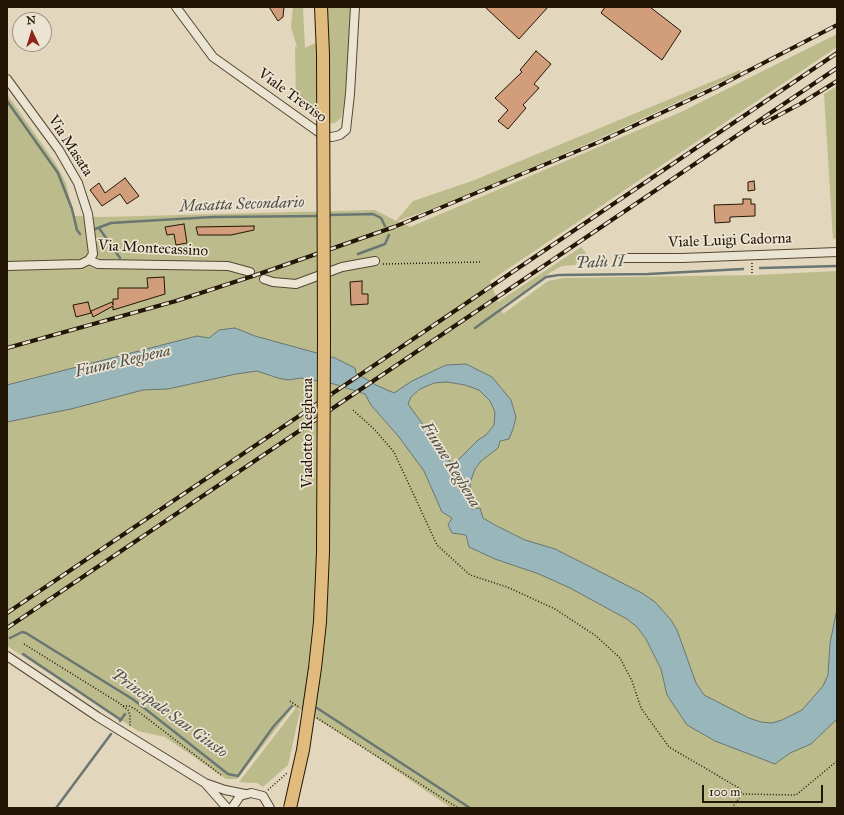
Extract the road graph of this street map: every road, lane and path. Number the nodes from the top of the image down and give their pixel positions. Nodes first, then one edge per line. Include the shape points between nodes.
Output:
1 (176, 7) edge
2 (315, 7) edge
3 (321, 7) edge
4 (325, 7) edge
5 (355, 7) edge
6 (322, 35) junction
7 (7, 79) edge
8 (837, 252) edge
9 (624, 258) dead end
10 (89, 260) junction
11 (482, 262) dead end
12 (377, 263) joint
13 (7, 266) edge
14 (250, 272) tunnel mouth
15 (264, 278) tunnel mouth
16 (353, 410) dead end
17 (24, 644) dead end
18 (7, 656) edge
19 (290, 701) dead end
20 (123, 706) junction
21 (301, 708) dead end
22 (312, 715) dead end
23 (127, 734) junction
24 (837, 761) edge
25 (292, 770) dead end
26 (221, 775) dead end
27 (205, 783) junction
28 (245, 794) junction
29 (742, 794) junction
30 (263, 796) junction
31 (228, 808) edge
32 (232, 808) edge
33 (270, 808) edge
34 (290, 808) edge
35 (458, 808) edge
36 (732, 808) edge

1 - 5 street, Viale Treviso via 213,57 324,136 332,137 340,136 346,130
2 - 6 highway
3 - 6 highway
4 - 6 highway
6 - 34 highway, Viadotto Reghena, bridge via 323,560 314,676 303,750
7 - 10 street, Via Masata via 59,150 83,194 93,254
8 - 9 street, Viale Luigi Cadorna
10 - 13 street, Via Montecassino via 75,264
10 - 14 street, Via Montecassino via 98,264 228,266
11 - 12 path
12 - 15 street via 342,267 296,284 273,282
16 - 29 path via 394,452 437,545 470,575 507,587 555,610 596,636 620,658 632,681 641,708 668,747 739,788
17 - 20 path
18 - 23 street
19 - 21 path
20 - 23 path via 128,710 131,720
20 - 26 path via 135,709
22 - 35 path
23 - 27 street
24 - 29 path via 796,795
25 - 30 path via 280,778
27 - 28 street
27 - 31 street
28 - 30 street via 257,793
28 - 32 street via 236,800
29 - 36 path
30 - 33 street

